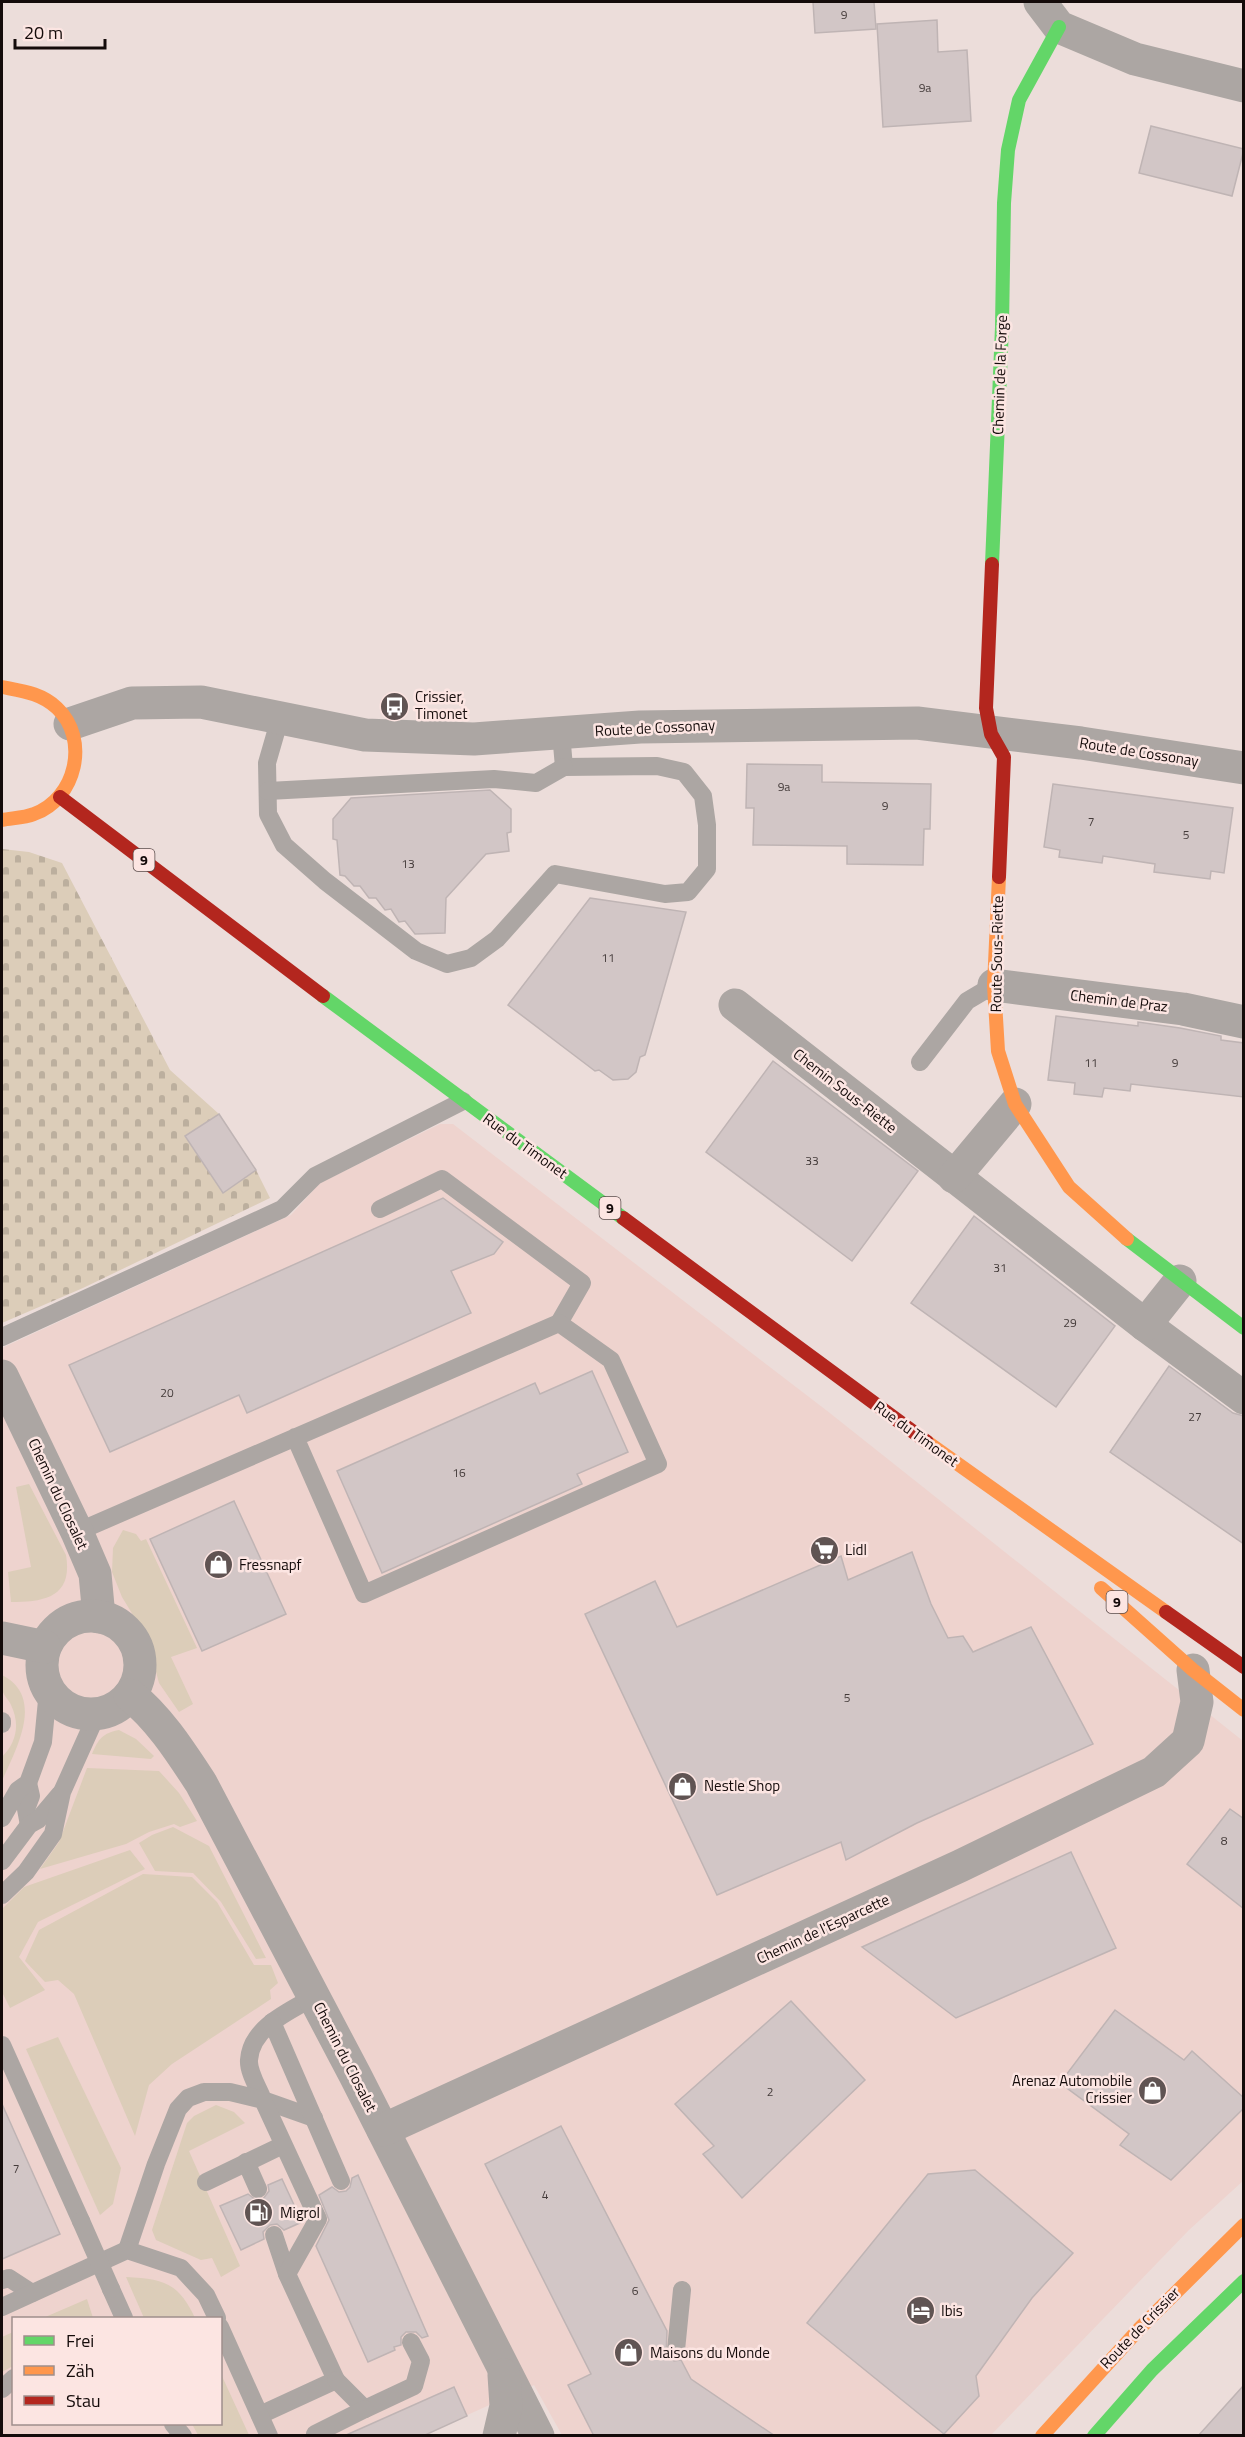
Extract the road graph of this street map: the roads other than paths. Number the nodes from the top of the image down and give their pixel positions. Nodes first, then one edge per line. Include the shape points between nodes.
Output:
1 (1040, 2) edge
2 (1059, 27) junction
3 (1244, 86) edge
4 (2, 687) edge
5 (280, 718) junction
6 (70, 724) junction
7 (561, 733) junction
8 (991, 734) junction
9 (564, 766) junction
10 (1244, 768) edge
11 (268, 791) junction
12 (60, 797) junction
13 (2, 820) edge
14 (994, 985) junction
15 (735, 1005) dead end
16 (1244, 1023) edge
17 (920, 1062) dead end
18 (463, 1101) junction
19 (1015, 1104) junction
20 (954, 1177) junction
21 (380, 1209) dead end
22 (1180, 1281) junction
23 (559, 1323) junction
24 (1145, 1325) junction
25 (1244, 1328) edge
26 (2, 1337) edge
27 (2, 1376) edge
28 (1244, 1398) edge
29 (295, 1437) junction
30 (993, 1490) junction
31 (77, 1532) junction
32 (99, 1617) junction
33 (2, 1638) edge
34 (45, 1647) junction
35 (1244, 1667) edge
36 (1193, 1670) junction
37 (48, 1690) junction
38 (130, 1695) junction
39 (1244, 1710) edge
40 (97, 1714) junction
41 (28, 1783) junction
42 (62, 1792) junction
43 (2, 1818) edge
44 (29, 1824) junction
45 (2, 1861) edge
46 (2, 1894) edge
47 (314, 1997) junction
48 (272, 2022) junction
49 (2, 2045) edge
50 (263, 2100) junction
51 (314, 2118) junction
52 (383, 2130) junction
53 (283, 2145) junction
54 (246, 2162) junction
55 (341, 2181) dead end
56 (206, 2182) dead end
57 (258, 2189) dead end
58 (1244, 2225) edge
59 (274, 2235) dead end
60 (127, 2250) junction
61 (287, 2274) junction
62 (2, 2280) edge
63 (1244, 2281) edge
64 (682, 2290) dead end
65 (32, 2293) junction
66 (2, 2307) edge
67 (123, 2317) edge
68 (216, 2317) edge
69 (222, 2331) edge
70 (411, 2342) dead end
71 (676, 2350) dead end
72 (504, 2371) junction
73 (336, 2380) junction
74 (365, 2409) junction
75 (260, 2415) junction
76 (315, 2434) edge
77 (269, 2436) edge
78 (499, 2436) edge
79 (537, 2436) edge
80 (1041, 2436) edge
81 (1094, 2436) edge

1 - 2 street
2 - 3 street via 1135,59
2 - 8 main road, Chemin de la Forge via 1019,100 1008,150 986,708
4 - 6 main road via 40,693 57,706
5 - 6 street, Route de Cossonay via 201,702 132,703
5 - 7 street, Route de Cossonay via 365,735 474,739
5 - 11 lane via 267,763
6 - 12 main road via 76,761 71,780
7 - 8 street, Route de Cossonay via 640,727 861,722 917,723
7 - 9 lane
8 - 10 street, Route de Cossonay via 1081,743
8 - 14 main road, Route Sous-Riette via 1004,757
9 - 11 lane via 536,783 494,779
9 - 11 lane via 657,766 684,772 703,796 707,869 688,892 665,894 555,874 497,939 471,958 447,964 416,951 284,846 268,814
12 - 13 main road via 42,812
12 - 18 main road, Rue du Timonet / 9
14 - 16 street, Chemin de Praz via 1183,1009
14 - 17 lane via 967,1001
14 - 19 main road, Route Sous-Riette via 998,1051
15 - 20 street, Chemin Sous-Riette
18 - 26 lane via 315,1176 282,1209
18 - 30 main road, Rue du Timonet / 9
19 - 20 street
19 - 22 main road, Route Sous-Riette via 1069,1187
20 - 24 street, Chemin Sous-Riette
21 - 23 lane via 442,1179 582,1283
22 - 24 street
22 - 25 main road, Route Sous-Riette
23 - 29 lane
23 - 29 lane via 611,1360 658,1464 364,1594
24 - 28 street, Chemin Sous-Riette
27 - 31 street, Chemin du Closalet
29 - 31 lane
30 - 35 main road, Rue du Timonet / 9
30 - 36 main road, Rue du Timonet / 9
31 - 32 street, Chemin du Closalet via 95,1574
32 - 34 street via 73,1620 52,1635
32 - 38 street via 128,1633 136,1647 140,1663
33 - 34 street
34 - 37 street via 43,1676
36 - 39 main road, Rue du Timonet / 9
36 - 52 street, Chemin de l'Esparcette via 1197,1702 1188,1741 1154,1772 960,1866
37 - 40 street via 69,1709
37 - 41 lane via 43,1742
38 - 40 street
38 - 47 street, Chemin du Closalet via 173,1741 201,1783
40 - 42 lane
41 - 43 lane via 18,1790
41 - 44 lane
42 - 44 lane via 38,1820
42 - 46 lane via 53,1834 26,1872
44 - 45 lane
47 - 48 lane
47 - 52 street, Chemin du Closalet
48 - 50 lane via 254,2044 249,2061
48 - 51 lane
49 - 67 lane, bridge
50 - 51 lane
50 - 53 lane
50 - 60 lane via 230,2092 204,2092 188,2098 178,2109
51 - 55 lane
52 - 72 street, Chemin du Closalet
53 - 54 lane
53 - 61 lane via 318,2219
54 - 56 lane
54 - 57 lane
58 - 80 main road, Route de Crissier via 1120,2348
59 - 61 lane
60 - 65 lane
60 - 68 lane via 181,2268 207,2295
61 - 73 lane
62 - 65 lane via 9,2278
63 - 81 main road via 1152,2370
64 - 71 lane
65 - 66 lane
69 - 75 lane
70 - 74 lane via 421,2361 414,2386
72 - 78 street via 506,2406
72 - 79 street, Chemin du Closalet
73 - 74 lane
73 - 75 lane
74 - 76 lane
75 - 77 lane

